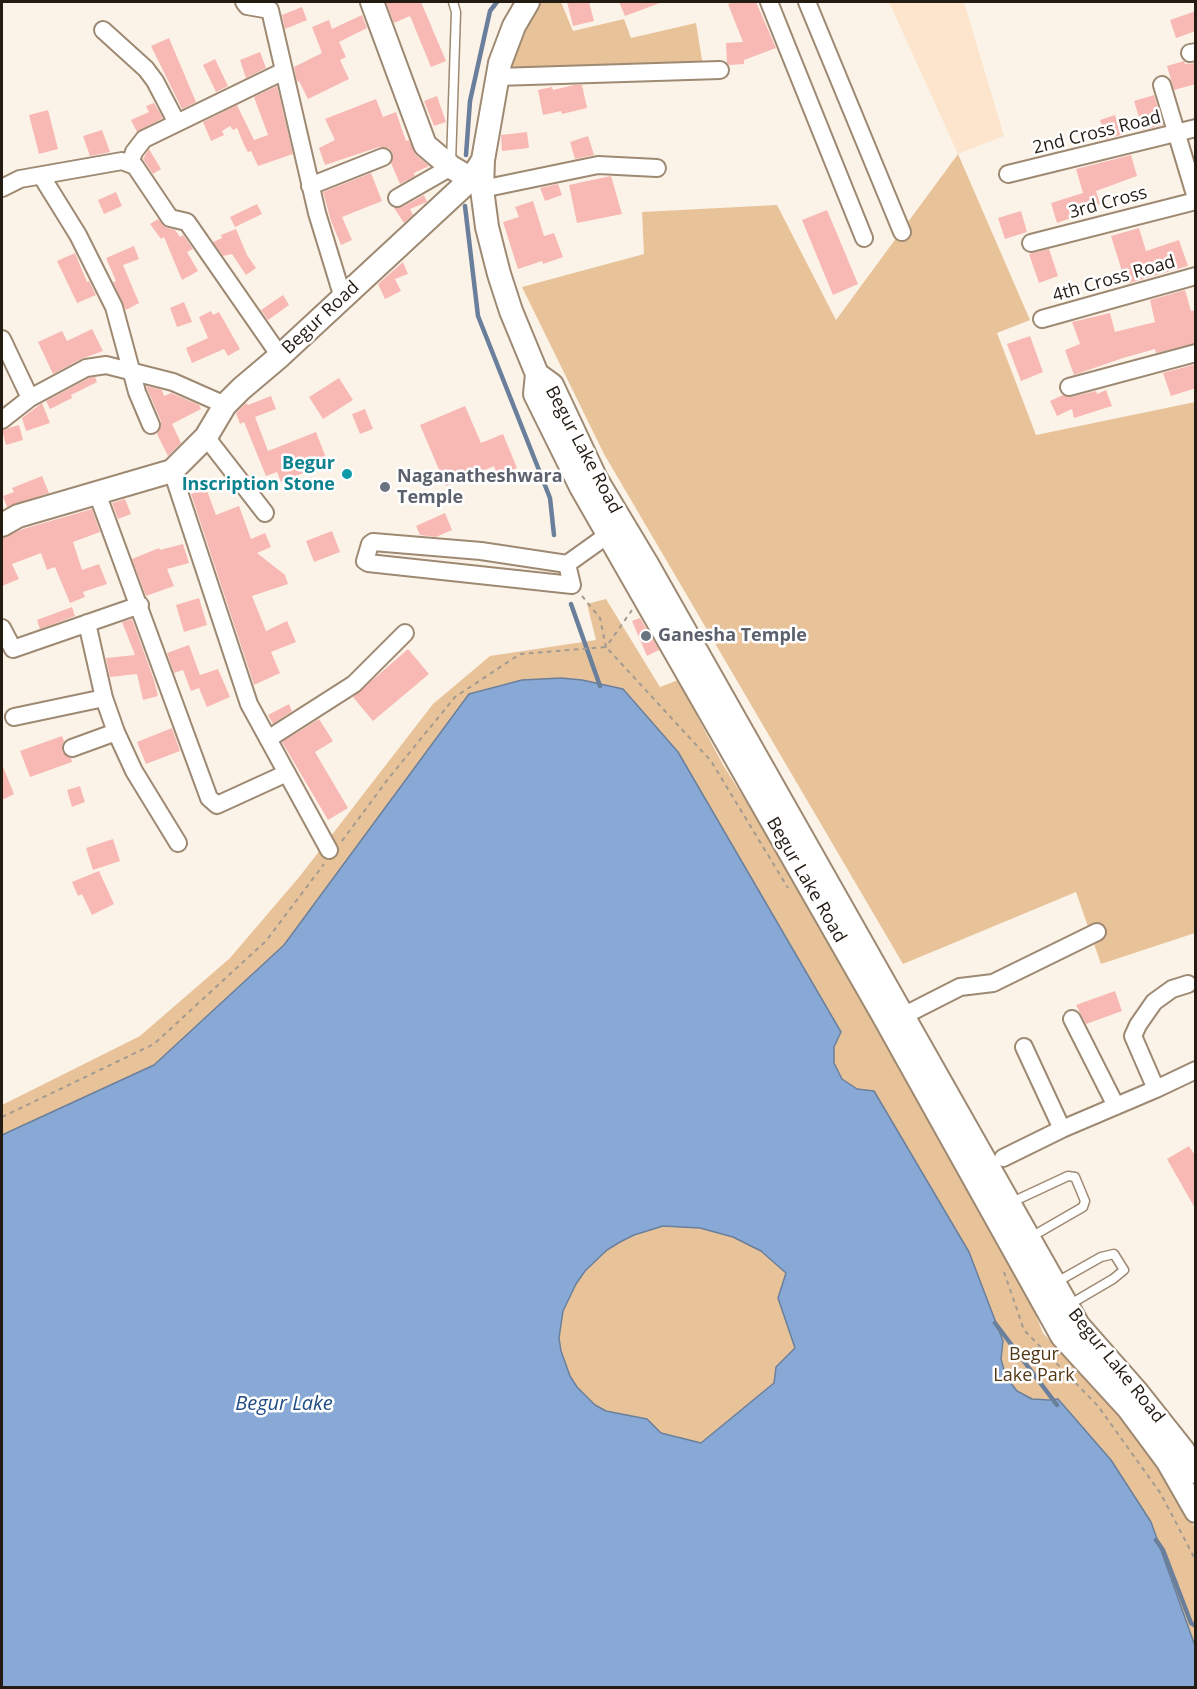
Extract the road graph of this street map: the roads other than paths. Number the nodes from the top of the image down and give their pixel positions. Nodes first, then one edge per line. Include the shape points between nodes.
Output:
1 (244, 2) edge
2 (372, 2) edge
3 (453, 2) edge
4 (528, 2) edge
5 (769, 2) edge
6 (807, 2) edge
7 (103, 30) dead end
8 (720, 70) dead end
9 (284, 71) junction
10 (496, 77) junction
11 (1162, 85) dead end
12 (177, 123) junction
13 (1196, 128) edge
14 (1176, 134) junction
15 (383, 157) dead end
16 (130, 164) junction
17 (451, 167) junction
18 (657, 168) dead end
19 (1008, 174) dead end
20 (479, 176) junction
21 (42, 177) junction
22 (310, 186) junction
23 (2, 188) edge
24 (397, 198) dead end
25 (1196, 199) edge
26 (902, 232) dead end
27 (864, 238) dead end
28 (1031, 243) dead end
29 (1196, 276) edge
30 (343, 298) junction
31 (1042, 319) dead end
32 (2, 339) edge
33 (1196, 353) edge
34 (280, 356) junction
35 (131, 371) junction
36 (537, 374) junction
37 (1069, 387) dead end
38 (30, 398) junction
39 (225, 405) junction
40 (2, 420) edge
41 (151, 425) dead end
42 (206, 437) junction
43 (172, 471) junction
44 (97, 493) junction
45 (265, 513) dead end
46 (2, 525) edge
47 (609, 534) junction
48 (567, 564) junction
49 (639, 568) junction
50 (140, 605) junction
51 (87, 623) junction
52 (2, 628) edge
53 (405, 633) dead end
54 (104, 698) junction
55 (14, 717) dead end
56 (116, 732) junction
57 (268, 739) junction
58 (72, 748) dead end
59 (287, 772) junction
60 (769, 798) junction
61 (178, 843) dead end
62 (330, 853) road end
63 (1097, 932) dead end
64 (1188, 984) dead end
65 (903, 1016) junction
66 (1072, 1019) dead end
67 (1024, 1047) dead end
68 (1196, 1070) edge
69 (1156, 1089) junction
70 (1116, 1106) junction
71 (1062, 1129) junction
72 (1004, 1158) dead end
73 (1001, 1207) junction
74 (1029, 1238) junction
75 (1054, 1283) junction
76 (1067, 1306) junction
77 (1196, 1472) edge
78 (1196, 1511) edge

1 - 9 street via 270,10
2 - 17 main road via 425,145
3 - 17 lane via 456,12
4 - 10 main road via 514,26
5 - 27 street
6 - 26 street
7 - 12 street via 146,69
8 - 10 street
9 - 12 street
9 - 22 street
10 - 20 main road
11 - 14 street
12 - 16 street via 144,139
13 - 14 street, 2nd Cross Road
14 - 19 street, 2nd Cross Road
14 - 25 street
15 - 22 street
16 - 21 street via 122,161
16 - 34 street via 171,218 187,222
17 - 20 main road
17 - 24 street
18 - 20 street via 598,165
20 - 30 main road, Begur Road
20 - 36 main road via 499,274
21 - 23 street via 20,179
21 - 35 street via 78,235 114,307
22 - 30 street
25 - 28 street, 3rd Cross
29 - 31 street, 4th Cross Road
30 - 34 main road, Begur Road
32 - 38 street
33 - 37 street
34 - 39 main road, Begur Road
35 - 38 street via 106,365 86,368
35 - 39 street via 173,382
35 - 41 street
36 - 47 main road, Begur Lake Road via 535,394
36 - 49 main road, Begur Lake Road via 552,385
38 - 40 street
39 - 42 main road, Begur Road
42 - 43 main road, Begur Road
42 - 45 street
43 - 44 main road, Begur Road
43 - 57 street via 246,695
44 - 46 main road, Begur Road via 18,516
44 - 50 street
47 - 48 street
47 - 49 main road, Begur Lake Road
48 - 48 street via 481,551 374,542 365,561 572,585
49 - 60 main road, Begur Lake Road
49 - 60 main road, Begur Lake Road via 644,594
50 - 51 street
50 - 59 street via 209,798 217,805
51 - 52 street via 13,649
51 - 54 street
53 - 57 street via 354,684
54 - 55 street
54 - 56 street
56 - 58 street
56 - 61 street
57 - 59 street
59 - 62 street
60 - 65 main road, Begur Lake Road
60 - 73 main road, Begur Lake Road
63 - 65 street via 993,983 960,987
64 - 69 street via 1172,989 1154,1002 1133,1036
65 - 73 main road, Begur Lake Road
66 - 70 street
67 - 71 street
68 - 69 street
69 - 70 street
70 - 71 street
71 - 72 street
73 - 74 main road, Begur Lake Road
73 - 74 lane via 1068,1176 1075,1177 1085,1201 1083,1207
73 - 78 main road, Begur Lake Road via 1062,1336 1128,1408 1168,1462
74 - 75 main road, Begur Lake Road
75 - 76 main road, Begur Lake Road
75 - 76 lane via 1114,1254 1124,1269
76 - 77 main road, Begur Lake Road via 1183,1450

